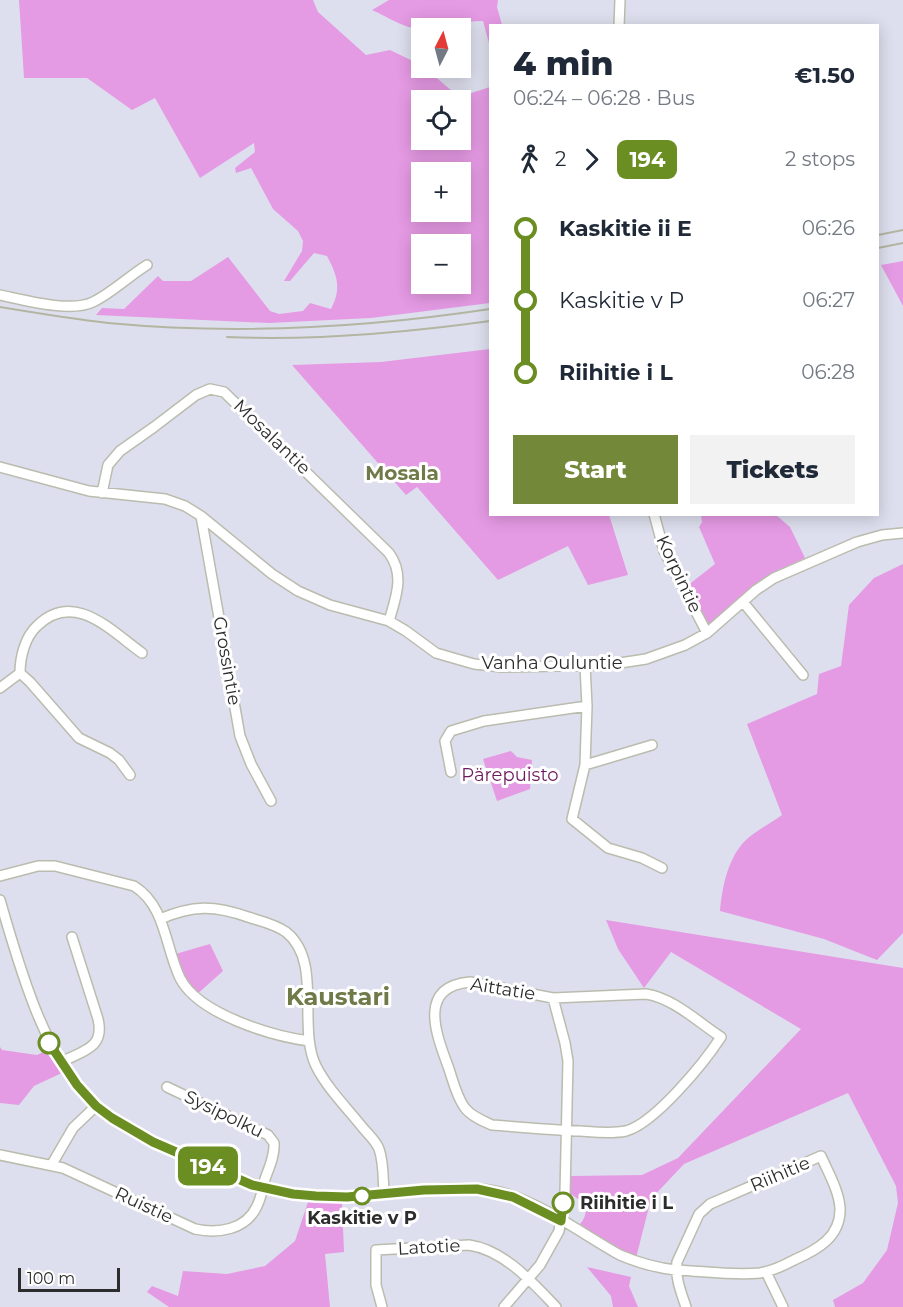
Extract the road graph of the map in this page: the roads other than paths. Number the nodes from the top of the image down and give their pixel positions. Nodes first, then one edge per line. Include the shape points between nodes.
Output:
1 (620, 0) edge
2 (619, 24) edge
3 (147, 265) dead end
4 (0, 295) edge
5 (0, 467) edge
6 (102, 493) junction
7 (201, 516) junction
8 (655, 516) edge
9 (903, 533) edge
10 (743, 602) junction
11 (389, 621) junction
12 (707, 633) junction
13 (142, 653) dead end
14 (585, 665) junction
15 (20, 673) junction
16 (803, 675) dead end
17 (0, 688) edge
18 (587, 706) junction
19 (652, 745) dead end
20 (585, 765) junction
21 (451, 771) dead end
22 (130, 775) dead end
23 (271, 801) dead end
24 (662, 868) dead end
25 (0, 876) edge
26 (0, 900) edge
27 (160, 919) junction
28 (4, 933) edge
29 (72, 937) dead end
30 (553, 998) junction
31 (309, 1041) junction
32 (61, 1062) junction
33 (167, 1087) dead end
34 (96, 1106) junction
35 (566, 1131) junction
36 (0, 1155) edge
37 (52, 1164) junction
38 (264, 1185) junction
39 (384, 1194) junction
40 (561, 1221) junction
41 (676, 1270) junction
42 (766, 1272) junction
43 (527, 1280) junction
44 (382, 1307) edge
45 (504, 1307) edge
46 (555, 1307) edge
47 (686, 1307) edge
48 (783, 1307) edge

1 - 2 street
3 - 4 street via 88,305 41,303
5 - 6 street, Vanha Ouluntie
6 - 7 street, Vanha Ouluntie via 165,499
6 - 11 street, Mosalantie via 108,465 120,451 196,395 210,389 225,392 389,553 398,569
7 - 11 street, Vanha Ouluntie via 298,591 330,605
7 - 23 street, Grossintie via 240,736
8 - 12 street, Korpintie via 664,551
9 - 10 street, Vanha Ouluntie via 882,535 839,549 774,578
10 - 12 street, Vanha Ouluntie
10 - 16 street
11 - 14 street, Vanha Ouluntie via 436,653 459,660 502,667
12 - 14 street, Vanha Ouluntie via 685,645 627,664
13 - 15 street via 89,616 66,610 34,628 23,653
14 - 18 street
15 - 17 street
15 - 22 street via 79,738 110,753
18 - 20 street
18 - 21 street via 451,731 445,741
19 - 20 street
20 - 24 street via 572,819 608,848
25 - 27 street via 46,865 117,881 143,892
26 - 28 street, Riihitie
27 - 31 street via 179,977 194,996 263,1032
27 - 31 street via 194,907 209,908 243,915 286,932 303,961
28 - 32 street, Riihitie via 49,1043
29 - 32 street via 100,1032 96,1043
30 - 35 street, Aittatie via 567,1052
30 - 35 street, Aittatie via 482,983 460,983 438,999 435,1028 465,1108 492,1125
30 - 35 street via 654,995 721,1037 662,1107 637,1126 615,1133
31 - 39 street via 323,1079 376,1144
32 - 34 street, Riihitie
33 - 38 street, Sysipolku via 273,1139 275,1147
34 - 37 street via 73,1128
34 - 38 street, Riihitie via 153,1142
35 - 40 street, Aittatie
36 - 37 street, Ruistie
37 - 38 street, Ruistie via 204,1231 224,1231 248,1219
38 - 39 street, Riihitie via 316,1196
39 - 40 street, Riihitie via 488,1190 525,1201
40 - 41 street, Riihitie via 620,1255 653,1267
40 - 43 street via 548,1252
41 - 42 street, Riihitie
41 - 42 street, Riihitie via 699,1214 710,1204 821,1156 839,1199 836,1229 818,1249
41 - 47 street
42 - 48 street
43 - 44 street, Latotie via 484,1247 376,1250 376,1285
43 - 45 street
43 - 46 street

